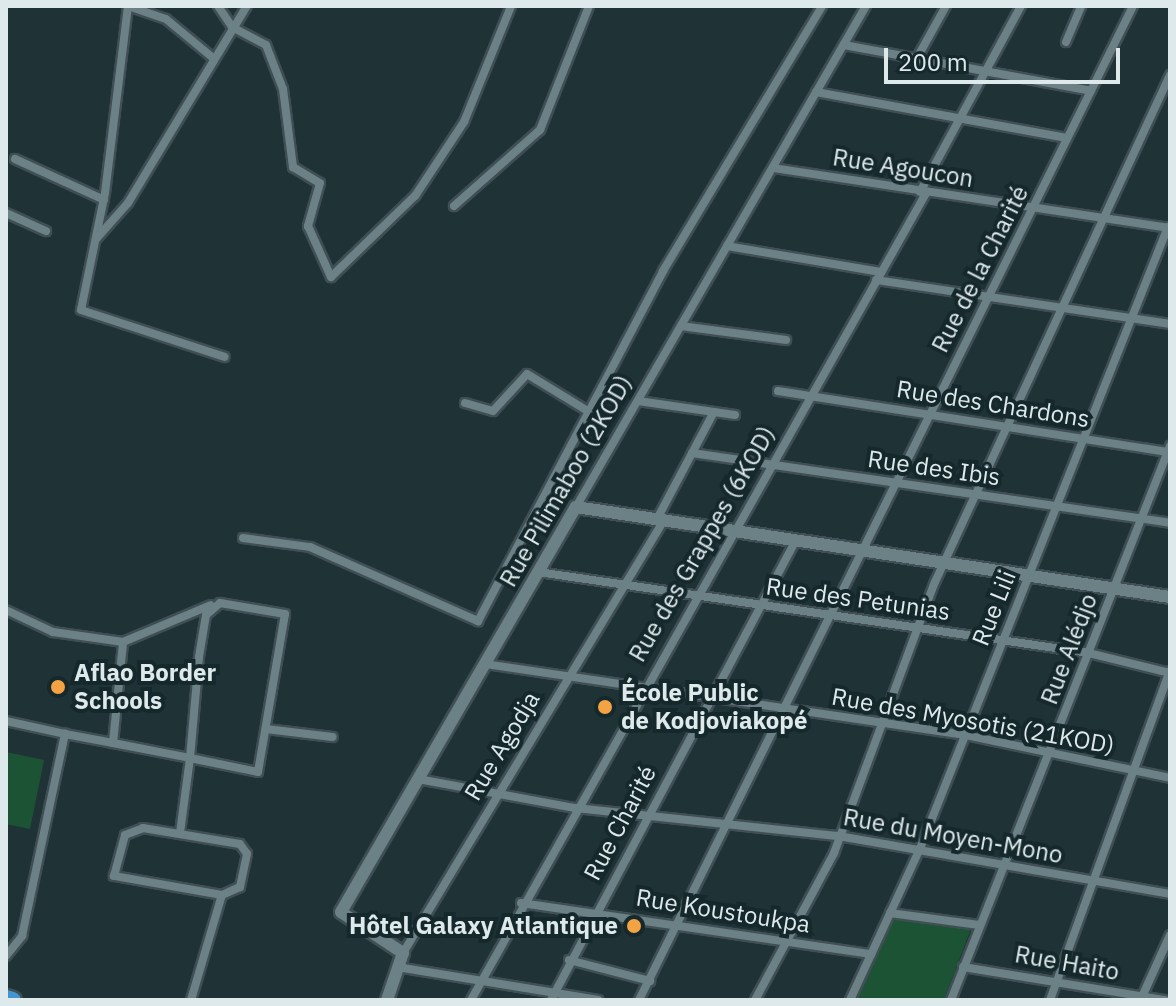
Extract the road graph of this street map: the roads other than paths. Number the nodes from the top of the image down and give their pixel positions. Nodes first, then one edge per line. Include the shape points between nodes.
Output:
1 (128, 6) edge
2 (218, 6) edge
3 (247, 6) edge
4 (511, 6) edge
5 (589, 6) edge
6 (822, 6) edge
7 (866, 6) edge
8 (946, 6) edge
9 (1021, 6) edge
10 (1081, 6) edge
11 (1133, 6) edge
12 (232, 27) junction
13 (1066, 42) dead end
14 (844, 45) junction
15 (212, 57) junction
16 (917, 58) junction
17 (986, 71) junction
18 (1170, 75) edge
19 (1091, 91) junction
20 (816, 92) junction
21 (959, 119) junction
22 (1067, 138) junction
23 (15, 159) dead end
24 (773, 168) junction
25 (923, 192) junction
26 (104, 200) junction
27 (454, 206) dead end
28 (1033, 207) junction
29 (6, 213) edge
30 (1102, 217) junction
31 (1169, 228) edge
32 (46, 231) dead end
33 (96, 239) junction
34 (727, 246) junction
35 (878, 276) junction
36 (988, 298) junction
37 (1059, 307) junction
38 (1129, 318) junction
39 (1170, 324) edge
40 (681, 326) junction
41 (786, 340) dead end
42 (225, 357) dead end
43 (778, 391) dead end
44 (810, 396) junction
45 (638, 401) junction
46 (465, 403) dead end
47 (586, 410) junction
48 (714, 412) junction
49 (735, 415) dead end
50 (929, 415) junction
51 (1007, 427) junction
52 (1082, 438) junction
53 (1169, 450) edge
54 (692, 453) junction
55 (770, 466) junction
56 (898, 483) junction
57 (977, 495) junction
58 (1056, 506) junction
59 (576, 507) junction
60 (1140, 518) junction
61 (661, 520) junction
62 (1170, 523) edge
63 (732, 532) junction
64 (243, 538) dead end
65 (796, 540) junction
66 (864, 550) junction
67 (946, 563) junction
68 (538, 572) junction
69 (1029, 575) junction
70 (625, 586) junction
71 (1114, 588) junction
72 (696, 596) junction
73 (1170, 597) edge
74 (211, 605) junction
75 (761, 605) junction
76 (6, 610) edge
77 (831, 616) junction
78 (916, 628) junction
79 (1003, 641) junction
80 (123, 642) junction
81 (1089, 653) junction
82 (485, 664) junction
83 (1170, 672) edge
84 (568, 679) junction
85 (642, 690) junction
86 (711, 698) junction
87 (784, 710) junction
88 (6, 721) edge
89 (878, 723) junction
90 (266, 729) junction
91 (65, 734) junction
92 (965, 735) junction
93 (333, 737) dead end
94 (113, 743) junction
95 (1052, 751) junction
96 (190, 758) junction
97 (1131, 769) junction
98 (1170, 778) edge
99 (418, 779) junction
100 (497, 796) junction
101 (575, 808) junction
102 (647, 815) junction
103 (728, 824) junction
104 (180, 833) junction
105 (838, 836) junction
106 (919, 851) junction
107 (1004, 865) junction
108 (1090, 880) junction
109 (1170, 894) edge
110 (222, 895) junction
111 (521, 903) junction
112 (595, 912) junction
113 (890, 913) junction
114 (680, 925) junction
115 (979, 925) junction
116 (1170, 935) edge
117 (785, 940) junction
118 (403, 953) junction
119 (871, 954) junction
120 (6, 956) edge
121 (569, 960) junction
122 (396, 967) junction
123 (963, 967) junction
124 (1059, 979) junction
125 (650, 981) junction
126 (475, 982) junction
127 (552, 996) edge
128 (6, 998) edge
129 (1142, 998) edge
130 (13, 1000) edge
131 (191, 1000) edge
132 (387, 1000) edge
133 (471, 1000) edge
134 (598, 1000) edge
135 (639, 1000) edge
136 (755, 1000) edge
137 (850, 1000) edge
138 (951, 1000) edge
139 (1050, 1000) edge
140 (1165, 1000) edge

1 - 15 street via 166,19
1 - 26 street
2 - 12 street
3 - 12 street
4 - 12 street via 464,122 415,196 331,277 308,226 320,183 293,167 283,89 266,45
5 - 27 street via 540,130
6 - 47 street
7 - 14 street, Rue Pilimaboo (2KOD)
8 - 16 street
9 - 17 street, Rue des Grappes (6KOD)
10 - 13 street
11 - 19 street, Rue de la Charité
12 - 15 street
14 - 16 street
14 - 20 street, Rue Pilimaboo (2KOD)
15 - 33 street via 128,203
16 - 17 street
17 - 19 street
17 - 21 street, Rue des Grappes (6KOD)
18 - 30 street
19 - 22 street, Rue de la Charité
20 - 21 street
20 - 24 street, Rue Pilimaboo (2KOD)
21 - 22 street
21 - 25 street, Rue des Grappes (6KOD)
22 - 28 street, Rue de la Charité
23 - 26 street
24 - 25 street, Rue Agoucon
24 - 34 street, Rue Pilimaboo (2KOD)
25 - 28 street, Rue Agoucon
25 - 35 street, Rue des Grappes (6KOD)
26 - 33 street
28 - 30 street, Rue Agoucon
28 - 36 street, Rue de la Charité
29 - 32 street
30 - 31 street, Rue Agoucon
30 - 37 street
31 - 38 street, Rue Lili
33 - 42 street via 81,310
34 - 35 street
34 - 40 street, Rue Pilimaboo (2KOD)
35 - 36 street
35 - 44 street, Rue des Grappes (6KOD)
36 - 37 street
36 - 50 street, Rue de la Charité
37 - 38 street
37 - 51 street
38 - 39 street
38 - 52 street, Rue Lili
40 - 41 street
40 - 45 street, Rue Pilimaboo (2KOD)
43 - 44 street, Rue des Chardons
44 - 50 street, Rue des Chardons
44 - 55 street, Rue des Grappes (6KOD)
45 - 48 street
45 - 59 street, Rue Pilimaboo (2KOD)
46 - 47 street via 493,411 519,376 529,374
47 - 64 street via 478,621 384,586 310,547
48 - 49 street
48 - 54 street, Rue Agodja
50 - 51 street, Rue des Chardons
50 - 56 street, Rue de la Charité
51 - 52 street, Rue des Chardons
51 - 57 street
52 - 53 street, Rue des Chardons
52 - 58 street, Rue Lili
53 - 60 street, Rue Alédjo
54 - 55 street, Rue des Ibis
54 - 61 street, Rue Agodja
55 - 56 street, Rue des Ibis
55 - 63 street, Rue des Grappes (6KOD)
56 - 57 street, Rue des Ibis
56 - 66 street, Rue de la Charité
57 - 58 street, Rue des Ibis
57 - 67 street
58 - 60 street, Rue des Ibis
58 - 69 street, Rue Lili
59 - 61 street
59 - 68 street, Rue Pilimaboo (2KOD)
60 - 62 street, Rue des Ibis
60 - 71 street, Rue Alédjo
61 - 63 street
61 - 70 street, Rue Agodja
63 - 65 street
63 - 72 street, Rue des Grappes (6KOD)
65 - 66 street
65 - 75 street, Rue Charité
66 - 67 street
66 - 77 street, Rue de la Charité
67 - 69 street
67 - 78 street
68 - 70 street, Rue des Petunias
68 - 82 street, Rue Pilimaboo (2KOD)
69 - 71 street
69 - 79 street, Rue Lili
70 - 72 street, Rue des Petunias
70 - 84 street, Rue Agodja
71 - 73 street
71 - 81 street, Rue Alédjo
72 - 75 street, Rue des Petunias
72 - 85 street, Rue des Grappes (6KOD)
74 - 80 street
74 - 90 street via 285,614
74 - 96 street
75 - 77 street, Rue des Petunias
75 - 86 street, Rue Charité
76 - 80 street via 53,632
77 - 78 street, Rue des Petunias
77 - 87 street, Rue de la Charité
78 - 79 street, Rue des Petunias
78 - 89 street
79 - 81 street, Rue des Petunias
79 - 92 street, Rue Lili
80 - 94 street
81 - 83 street, Rue des Petunias
81 - 95 street, Rue Alédjo
82 - 84 street, Rue des Myosotis (21KOD)
82 - 99 street, Rue Pilimaboo (2KOD)
83 - 97 street
84 - 85 street, Rue des Myosotis (21KOD)
84 - 100 street, Rue Agodja
85 - 86 street, Rue des Myosotis (21KOD)
85 - 101 street, Rue des Grappes (6KOD)
86 - 87 street, Rue des Myosotis (21KOD)
86 - 102 street, Rue Charité
87 - 89 street, Rue des Myosotis (21KOD)
87 - 103 street, Rue de la Charité
88 - 91 street
89 - 92 street, Rue des Myosotis (21KOD)
89 - 105 street
90 - 93 street
90 - 96 street via 258,772
91 - 94 street
91 - 120 street via 22,936
92 - 95 street, Rue des Myosotis (21KOD)
92 - 106 street, Rue Lili
94 - 96 street
95 - 97 street, Rue des Myosotis (21KOD)
95 - 107 street, Rue Alédjo
96 - 104 street
97 - 98 street, Rue des Myosotis (21KOD)
97 - 108 street
99 - 100 street, Rue du Moyen-Mono
99 - 118 street, Rue Pilimaboo (2KOD) via 341,912
100 - 101 street, Rue du Moyen-Mono
100 - 118 street, Rue Agodja
101 - 102 street, Rue du Moyen-Mono
101 - 111 street, Rue des Grappes (6KOD)
102 - 103 street, Rue du Moyen-Mono
102 - 112 street, Rue Charité
103 - 105 street, Rue du Moyen-Mono
103 - 114 street, Rue de la Charité
104 - 110 street via 245,848 240,887
104 - 110 street via 129,830 114,876
105 - 106 street, Rue du Moyen-Mono
105 - 117 street
106 - 107 street, Rue du Moyen-Mono
106 - 113 street, Rue Lili
107 - 108 street, Rue du Moyen-Mono
107 - 115 street, Rue Alédjo
108 - 109 street, Rue du Moyen-Mono
108 - 124 street
110 - 131 street
111 - 112 street, Rue Koustoukpa
111 - 126 street, Rue des Grappes (6KOD)
112 - 114 street, Rue Koustoukpa
112 - 121 street, Rue Charité
113 - 115 street
113 - 119 street, Rue Lili
114 - 117 street, Rue Koustoukpa
114 - 125 street, Rue de la Charité
115 - 123 street, Rue Alédjo
116 - 129 street
117 - 119 street, Rue Koustoukpa
117 - 136 street
118 - 122 street, Rue Agodja
119 - 137 street, Rue Lili
121 - 125 street
121 - 127 street, Rue Charité
122 - 126 street
122 - 132 street, Rue Agodja
123 - 124 street, Rue Haito
123 - 138 street, Rue Alédjo
124 - 129 street, Rue Haito
124 - 139 street
125 - 135 street, Rue de la Charité
126 - 127 street
126 - 133 street, Rue des Grappes (6KOD)
127 - 134 street
128 - 130 highway
129 - 140 street, Rue Haito

